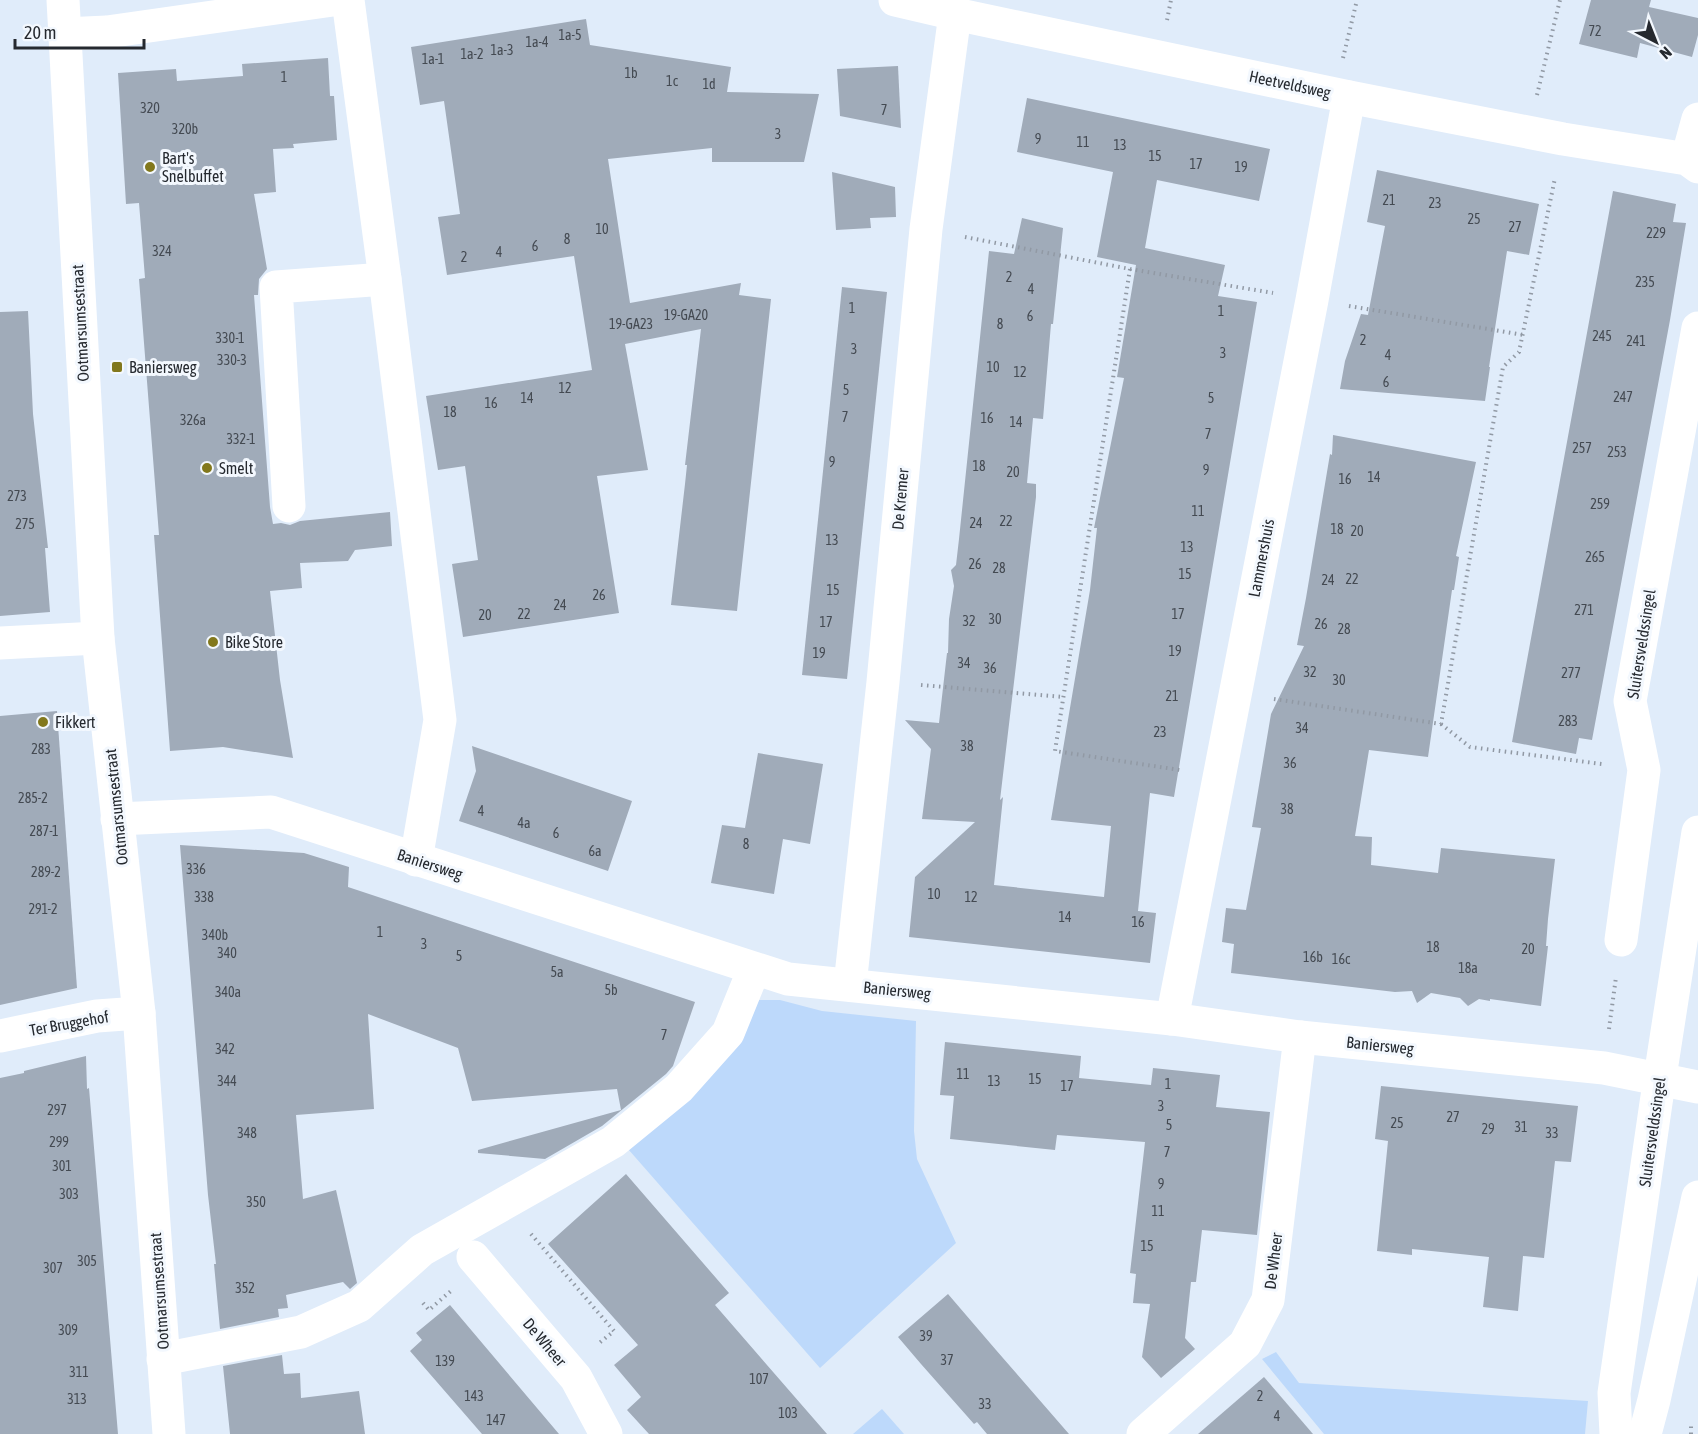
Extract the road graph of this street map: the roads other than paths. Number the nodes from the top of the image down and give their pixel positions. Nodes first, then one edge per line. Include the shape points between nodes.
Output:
1 (63, 0) edge
2 (333, 0) edge
3 (348, 0) edge
4 (895, 0) edge
5 (969, 10) edge
6 (64, 34) junction
7 (1342, 95) junction
8 (1698, 119) edge
9 (1693, 163) edge
10 (385, 279) junction
11 (1698, 328) edge
12 (289, 506) dead end
13 (98, 639) junction
14 (0, 643) edge
15 (117, 819) junction
16 (1698, 831) edge
17 (416, 860) junction
18 (1621, 940) road end
19 (754, 969) junction
20 (850, 985) junction
21 (139, 1013) junction
22 (1172, 1019) junction
23 (0, 1036) edge
24 (1300, 1037) junction
25 (1660, 1078) junction
26 (1698, 1087) edge
27 (1698, 1197) edge
28 (473, 1257) dead end
29 (163, 1359) junction
30 (169, 1434) edge
31 (606, 1434) edge
32 (1143, 1434) edge
33 (1616, 1434) edge
34 (1645, 1434) edge

1 - 6 street, Ootmarsumsestraat
2 - 6 street via 107,32
3 - 10 street
4 - 5 street, Heetveldsweg
5 - 7 street, Heetveldsweg
5 - 20 street, De Kremer via 926,230
6 - 13 street, Ootmarsumsestraat
7 - 9 street, Heetveldsweg
7 - 22 street, Lammershuis via 1312,300
8 - 9 street, Heetveldsweg
10 - 12 street via 276,287
10 - 17 street via 440,720
11 - 18 street, Sluitersveldssingel via 1630,700 1644,770
13 - 14 street
13 - 15 street, Ootmarsumsestraat
15 - 17 street, Baniersweg via 270,812
15 - 21 street, Ootmarsumsestraat
16 - 25 street, Sluitersveldssingel
17 - 19 street, Baniersweg
19 - 20 street, Baniersweg via 788,979
19 - 29 street via 728,1033 679,1088 613,1142 422,1250 359,1306 301,1332
20 - 22 street, Baniersweg
21 - 23 street, Ter Bruggehof via 97,1016
21 - 29 street, Ootmarsumsestraat
22 - 24 street, Baniersweg
24 - 25 street, Baniersweg via 1604,1068
24 - 32 street, De Wheer via 1268,1300 1245,1344
25 - 26 street, Baniersweg
25 - 33 street, Sluitersveldssingel via 1614,1393
27 - 34 street
28 - 31 street, De Wheer via 576,1378
29 - 30 street, Ootmarsumsestraat

